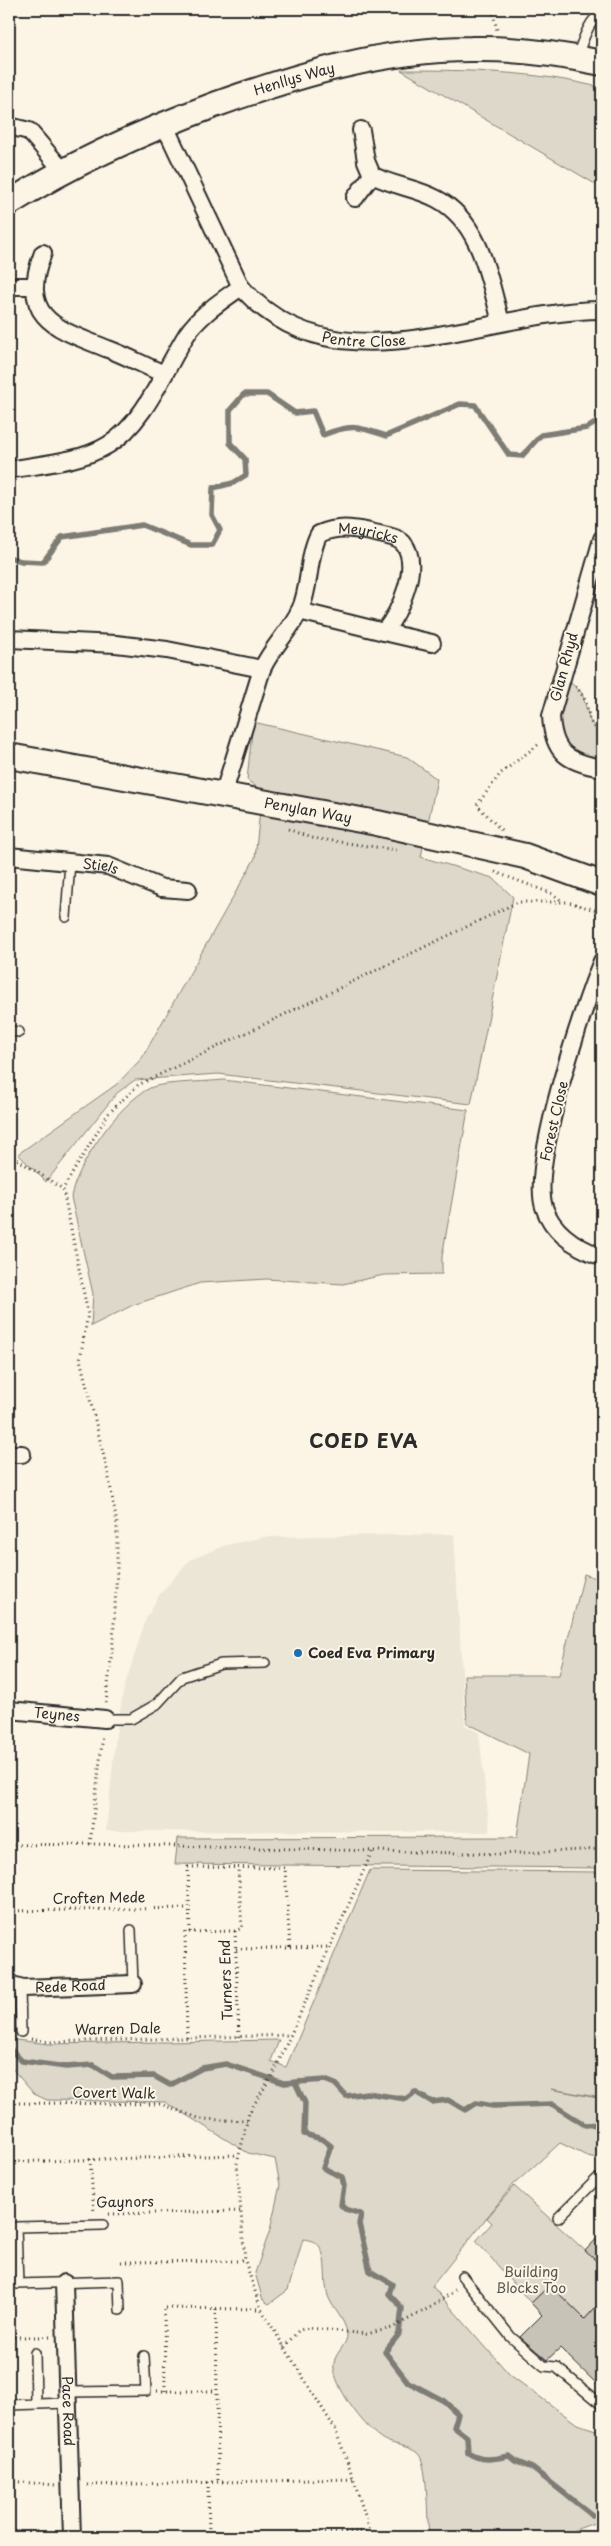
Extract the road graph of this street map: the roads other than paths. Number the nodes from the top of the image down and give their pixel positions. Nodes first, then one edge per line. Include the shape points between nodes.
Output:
1 (602, 12) edge
2 (576, 57) junction
3 (602, 63) edge
4 (164, 124) junction
5 (9, 126) edge
6 (361, 130) dead end
7 (62, 171) junction
8 (372, 175) junction
9 (356, 198) dead end
10 (9, 203) edge
11 (43, 253) dead end
12 (9, 286) edge
13 (34, 286) junction
14 (241, 287) junction
15 (602, 310) edge
16 (501, 322) junction
17 (164, 374) junction
18 (9, 470) edge
19 (602, 539) edge
20 (299, 611) junction
21 (384, 632) junction
22 (9, 639) edge
23 (432, 644) dead end
24 (262, 669) junction
25 (9, 756) edge
26 (602, 768) edge
27 (223, 795) junction
28 (9, 856) edge
29 (70, 862) junction
30 (602, 884) edge
31 (188, 890) dead end
32 (66, 917) dead end
33 (602, 961) edge
34 (9, 1031) edge
35 (19, 1032) dead end
36 (602, 1257) edge
37 (265, 1663) dead end
38 (9, 1710) edge
39 (105, 1719) joint
40 (131, 1930) dead end
41 (133, 1984) joint
42 (15, 1985) edge
43 (21, 2032) dead end
44 (602, 2181) edge
45 (558, 2218) dead end
46 (103, 2225) dead end
47 (465, 2279) road end
48 (64, 2283) junction
49 (120, 2310) dead end
50 (35, 2353) dead end
51 (144, 2356) dead end
52 (68, 2398) junction
53 (36, 2404) junction
54 (9, 2405) edge
55 (602, 2405) edge
56 (72, 2537) edge

1 - 2 lane via 590,25
2 - 3 street, Henllys Way
2 - 4 street, Henllys Way via 521,50 469,49 385,56 264,87
4 - 7 street, Henllys Way
4 - 14 street, Pentre Close
5 - 7 street via 29,131
6 - 8 street via 366,161
7 - 10 street, Henllys Way
8 - 9 street
8 - 16 street via 438,199 455,211 466,224 482,255
11 - 13 street
12 - 13 street
13 - 17 street via 37,300 50,322 66,334 122,354
14 - 16 street, Pentre Close via 258,306 294,329 342,341 414,340
14 - 17 street via 203,315 188,333
15 - 16 street, Pentre Close via 560,312
17 - 18 street via 130,426 108,445 79,457
19 - 26 street, Glan Rhyd via 551,716 552,736 561,751 576,762
20 - 21 street
20 - 21 street, Meyricks via 306,595 314,543 319,534 334,528 353,528 392,537 408,550 409,565 404,601
20 - 24 street, Meyricks
21 - 23 street
22 - 24 street via 133,646
24 - 27 street, Meyricks
25 - 27 street, Penylan Way
27 - 30 street, Penylan Way via 377,823 525,856
28 - 29 street, Stiels
29 - 31 street, Stiels via 108,866 162,888
29 - 32 lane
33 - 36 street, Forest Close via 557,1102 540,1188 551,1222 563,1236 580,1249
34 - 35 lane
37 - 39 lane via 222,1664 182,1677 157,1704 131,1719
38 - 39 street, Teynes
40 - 41 lane
41 - 42 street, Rede Road
42 - 43 lane
44 - 45 lane via 597,2179
46 - 48 lane via 16,2227 18,2284
47 - 55 lane via 512,2337 544,2366 556,2367
48 - 49 lane via 119,2281
48 - 52 street, Pace Road
50 - 53 lane
51 - 52 lane via 146,2391
52 - 53 lane
52 - 56 street, Pace Road
53 - 54 lane

